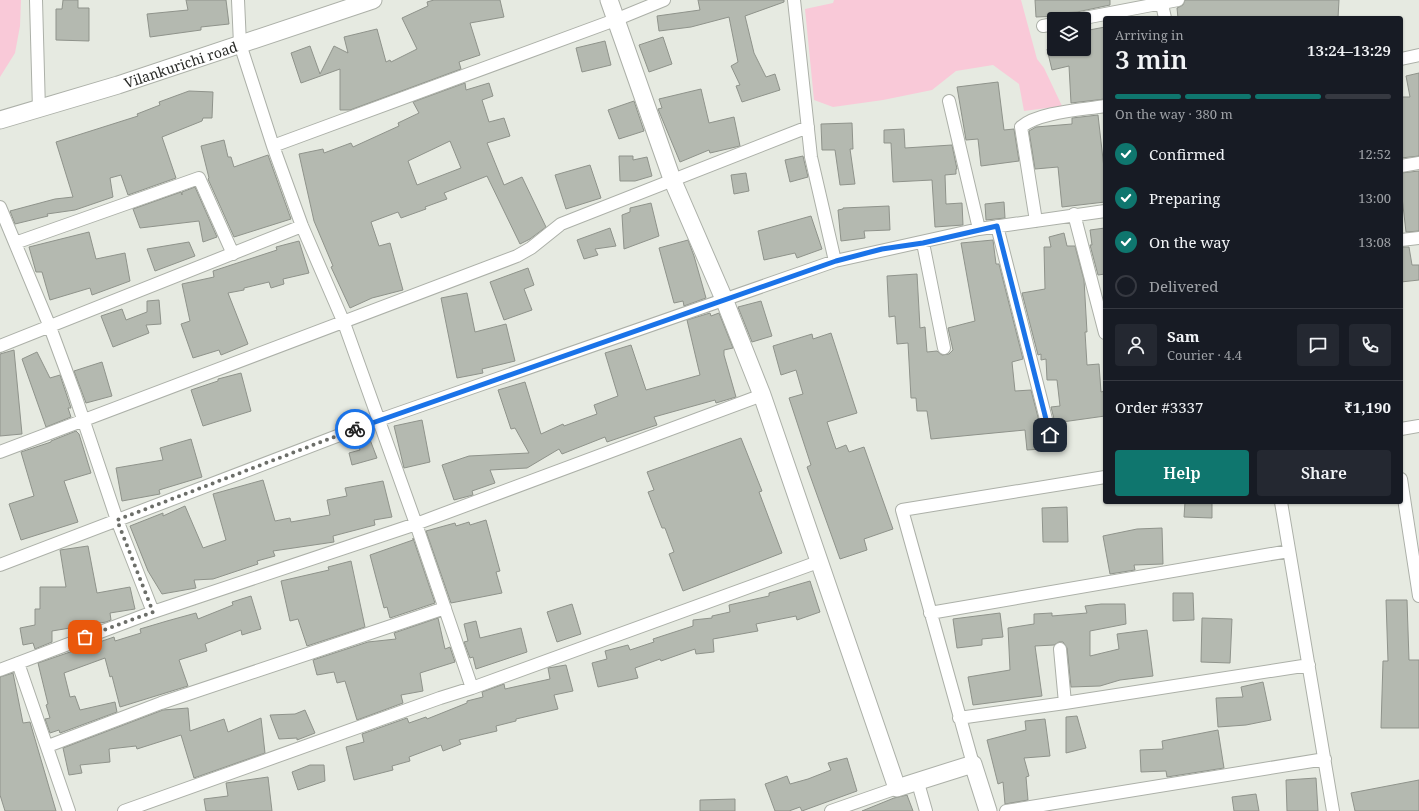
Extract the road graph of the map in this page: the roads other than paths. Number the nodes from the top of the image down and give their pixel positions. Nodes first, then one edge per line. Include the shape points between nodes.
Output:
1 (36, 0) edge
2 (238, 0) edge
3 (609, 0) edge
4 (664, 0) edge
5 (794, 0) edge
6 (1178, 0) edge
7 (367, 2) edge
8 (1162, 2) edge
9 (1165, 16) edge
10 (1091, 17) edge
11 (615, 20) junction
12 (240, 44) junction
13 (1419, 55) edge
14 (1403, 58) edge
15 (949, 101) dead end
16 (1103, 106) edge
17 (38, 110) junction
18 (0, 120) edge
19 (808, 127) junction
20 (273, 146) junction
21 (1419, 163) edge
22 (1403, 166) edge
23 (672, 179) junction
24 (0, 207) edge
25 (1103, 210) edge
26 (1074, 214) junction
27 (1036, 220) junction
28 (302, 226) junction
29 (997, 226) junction
30 (979, 229) junction
31 (1419, 238) edge
32 (1403, 240) edge
33 (15, 243) junction
34 (923, 243) junction
35 (233, 254) junction
36 (836, 261) junction
37 (724, 299) junction
38 (344, 323) junction
39 (1103, 325) edge
40 (50, 327) junction
41 (0, 346) edge
42 (944, 348) dead end
43 (762, 395) junction
44 (379, 420) junction
45 (83, 421) junction
46 (1419, 426) edge
47 (1403, 429) edge
48 (1050, 435) dead end
49 (0, 452) edge
50 (1103, 477) edge
51 (1403, 492) edge
52 (1282, 504) edge
53 (117, 520) junction
54 (416, 524) junction
55 (1289, 551) junction
56 (818, 562) junction
57 (0, 565) edge
58 (1419, 596) edge
59 (445, 608) junction
60 (153, 612) junction
61 (930, 613) junction
62 (1060, 649) dead end
63 (18, 663) junction
64 (1309, 665) junction
65 (0, 670) edge
66 (472, 688) junction
67 (1064, 703) junction
68 (959, 718) junction
69 (48, 746) junction
70 (1325, 759) junction
71 (973, 764) junction
72 (918, 783) junction
73 (897, 788) junction
74 (845, 809) edge
75 (70, 811) edge
76 (124, 811) edge
77 (832, 811) edge
78 (926, 811) edge
79 (988, 811) edge
80 (1006, 811) edge
81 (1333, 811) edge

1 - 17 street
2 - 12 street
3 - 11 street
4 - 11 street
5 - 19 street
6 - 8 street
7 - 12 street, Vilankurichi road
8 - 9 street
8 - 10 street
11 - 20 street
11 - 23 street
12 - 17 street, Vilankurichi road
12 - 20 street
13 - 14 street
15 - 30 street
16 - 27 street via 1043,117 1027,122 1021,127
17 - 18 street, Vilankurichi road
19 - 23 street
19 - 36 street via 811,157
20 - 28 street
21 - 22 street
23 - 37 street
23 - 38 street via 561,224 517,256
24 - 33 street
25 - 26 street
26 - 27 street
26 - 39 street
27 - 29 street
28 - 35 street
28 - 38 street
29 - 30 street
29 - 48 street
30 - 34 street
31 - 32 street
33 - 35 street via 199,178
33 - 40 street
34 - 36 street via 882,249
34 - 42 street
35 - 40 street
36 - 37 street
37 - 43 street
37 - 44 street
38 - 44 street
38 - 45 street
40 - 41 street
40 - 45 street
43 - 54 street
43 - 56 street
44 - 53 street
44 - 54 street
45 - 49 street
45 - 53 street
46 - 47 street
50 - 61 street via 902,510
51 - 58 street
52 - 55 street
53 - 57 street
53 - 60 street
54 - 59 street
54 - 60 street
55 - 61 street
55 - 64 street
56 - 66 street
56 - 73 street
59 - 66 street
59 - 69 street via 161,703
60 - 63 street
61 - 68 street
62 - 67 street
63 - 65 street
63 - 69 street
64 - 67 street
64 - 70 street
66 - 76 street
67 - 68 street
68 - 71 street
69 - 75 street
70 - 80 street
70 - 81 street
71 - 72 street
71 - 79 street
72 - 73 street
72 - 78 street
73 - 74 street
74 - 77 street

